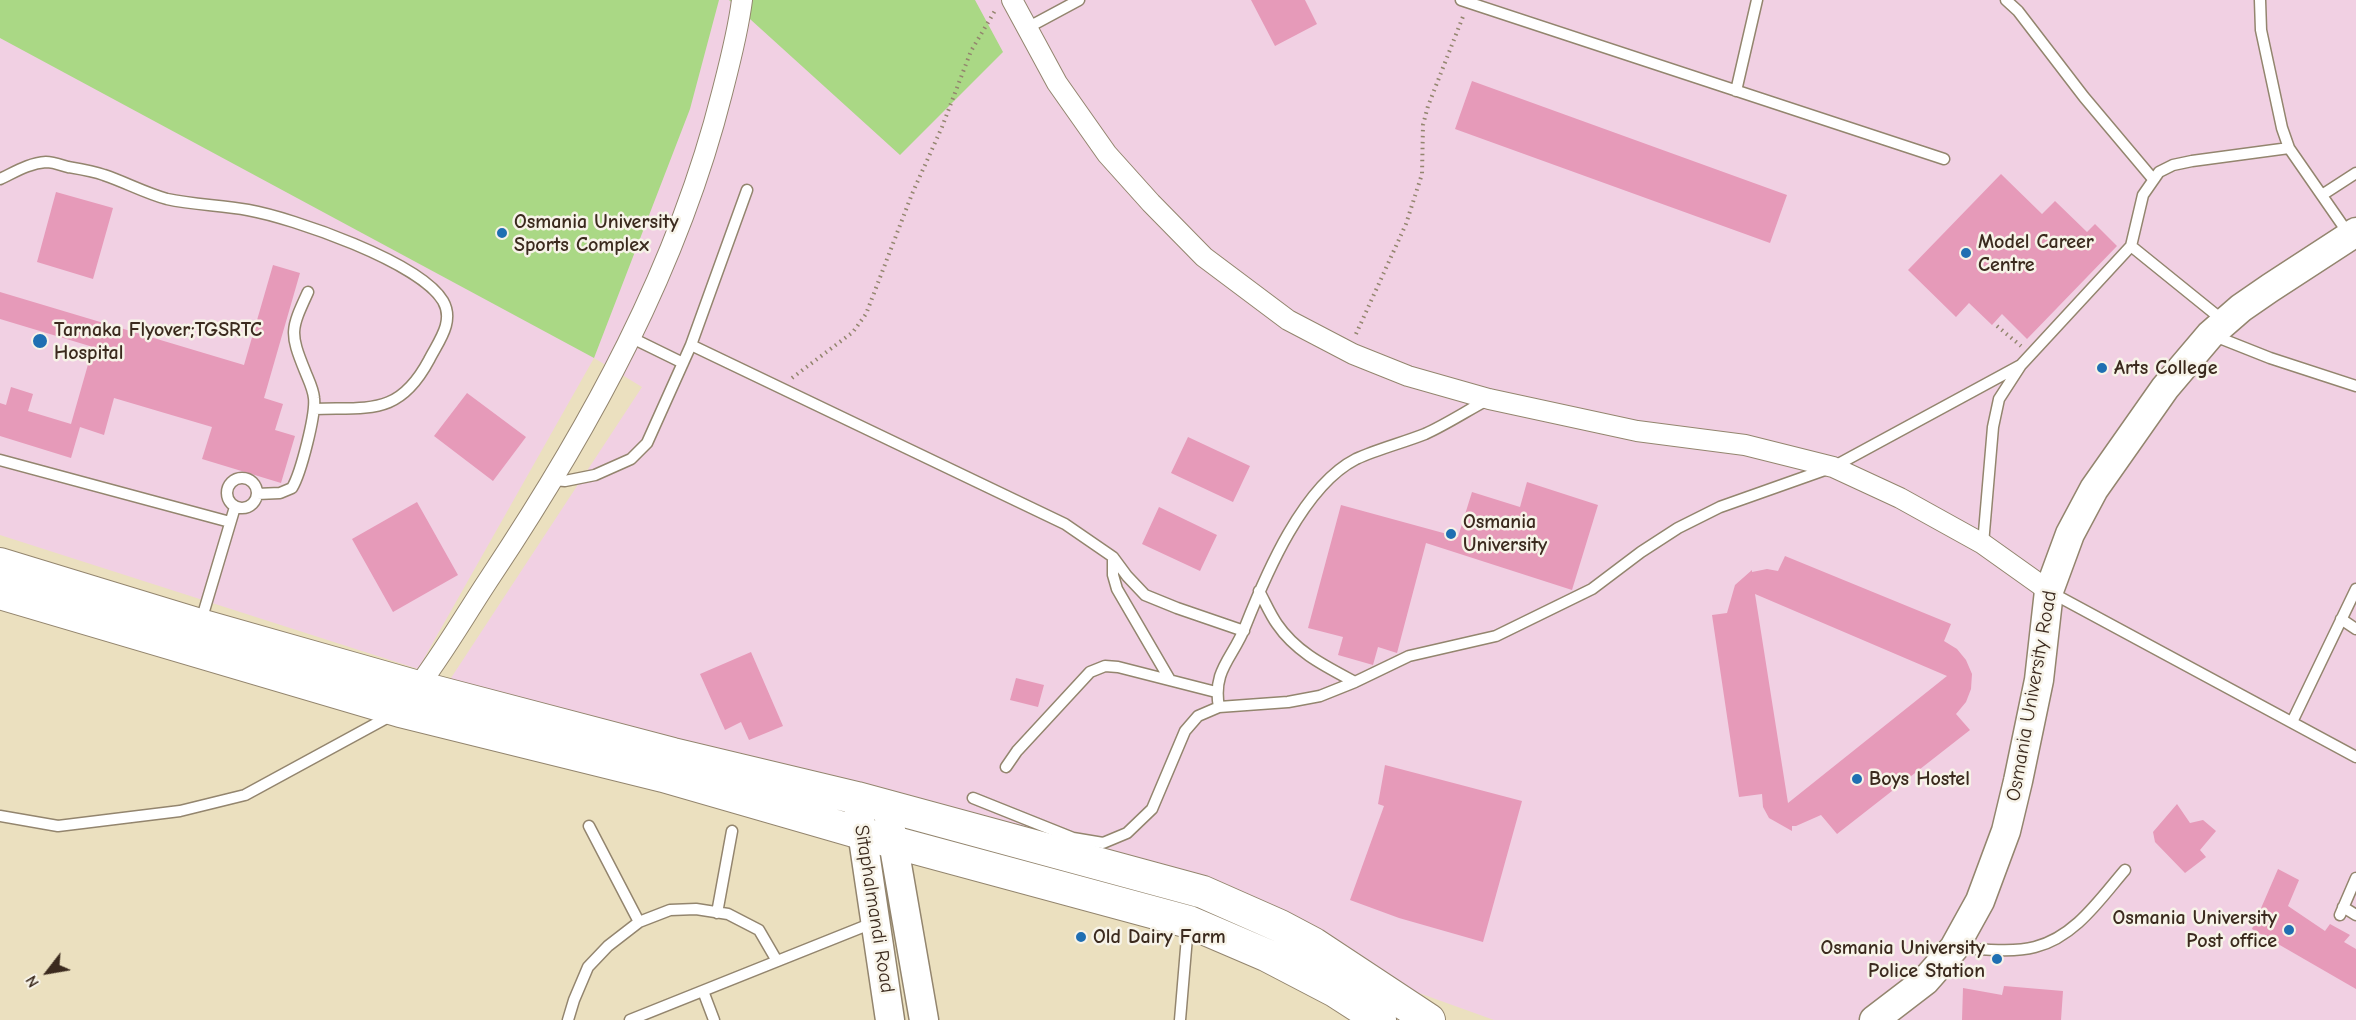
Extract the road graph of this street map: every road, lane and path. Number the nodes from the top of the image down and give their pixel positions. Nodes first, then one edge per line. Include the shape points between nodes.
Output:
1 (741, 0) edge
2 (1002, 0) edge
3 (1012, 0) edge
4 (1079, 0) edge
5 (1757, 0) edge
6 (2006, 0) edge
7 (2260, 0) edge
8 (1464, 1) edge
9 (1027, 28) junction
10 (1736, 91) junction
11 (2289, 148) junction
12 (1944, 159) dead end
13 (2356, 173) edge
14 (0, 179) edge
15 (2153, 179) junction
16 (747, 190) dead end
17 (2322, 195) junction
18 (2353, 234) edge
19 (2131, 246) junction
20 (308, 292) dead end
21 (1997, 326) dead end
22 (2217, 328) junction
23 (632, 338) junction
24 (691, 345) junction
25 (1348, 352) junction
26 (2030, 355) junction
27 (683, 363) junction
28 (2021, 365) junction
29 (2356, 386) edge
30 (779, 387) junction
31 (1488, 399) junction
32 (314, 409) junction
33 (0, 460) edge
34 (1833, 467) junction
35 (553, 480) junction
36 (257, 494) junction
37 (235, 507) junction
38 (230, 522) junction
39 (1983, 544) junction
40 (1113, 557) junction
41 (0, 564) edge
42 (2356, 589) edge
43 (1259, 591) junction
44 (2049, 591) junction
45 (0, 593) edge
46 (2341, 619) junction
47 (2356, 629) edge
48 (1244, 631) junction
49 (196, 637) junction
50 (1170, 681) junction
51 (1355, 682) junction
52 (1216, 692) junction
53 (409, 699) junction
54 (1219, 707) junction
55 (2292, 722) junction
56 (2356, 757) edge
57 (1006, 767) dead end
58 (973, 798) dead end
59 (872, 802) junction
60 (0, 816) edge
61 (589, 826) dead end
62 (732, 831) dead end
63 (861, 833) junction
64 (892, 841) junction
65 (2125, 870) dead end
66 (2356, 878) edge
67 (717, 912) junction
68 (2356, 915) edge
69 (639, 922) junction
70 (875, 922) junction
71 (1189, 922) junction
72 (1954, 948) junction
73 (777, 961) junction
74 (703, 991) junction
75 (1889, 1015) edge
76 (568, 1020) edge
77 (632, 1020) edge
78 (714, 1020) edge
79 (890, 1020) edge
80 (924, 1020) edge
81 (1180, 1020) edge
82 (1380, 1020) edge
83 (1429, 1020) edge

1 - 23 street via 738,27 704,157 683,221
2 - 30 path via 971,51 866,314 853,332
3 - 9 street
4 - 9 lane
5 - 10 lane
6 - 15 lane
7 - 11 lane via 2261,30
8 - 10 lane
8 - 25 path via 1423,125 1422,174 1406,224
9 - 25 street via 1057,83 1107,154 1204,257 1288,320
10 - 12 lane
11 - 15 lane via 2173,165
11 - 17 lane
13 - 17 lane
14 - 32 lane via 26,166 48,162 104,175 167,199 292,220 397,264 442,300 448,324 408,392 374,407
15 - 19 lane via 2143,195
16 - 24 lane
17 - 18 lane
18 - 22 main road, Osmania University Road
19 - 22 lane
19 - 26 lane
20 - 32 lane via 293,333 311,386
21 - 26 path
22 - 29 lane via 2270,358
22 - 44 main road, Osmania University Road via 2165,388 2094,489 2070,534
23 - 27 lane
23 - 35 street
24 - 27 lane
24 - 30 lane
25 - 31 street via 1408,376
26 - 28 lane
27 - 35 lane via 647,443 631,459 595,475
28 - 34 lane
28 - 39 lane via 1995,411
30 - 40 lane via 1065,524
31 - 34 street via 1637,431 1745,445
31 - 43 lane via 1427,433 1356,460 1332,476 1293,526
32 - 36 lane via 292,488
33 - 38 lane
34 - 39 street via 1900,498
34 - 51 lane via 1720,507 1678,528 1592,589 1496,636 1409,656
35 - 53 street
36 - 37 lane via 249,506
36 - 37 lane via 249,480 234,480 227,494
37 - 38 lane
38 - 49 lane
39 - 44 street
40 - 48 lane via 1145,595
40 - 50 lane via 1117,589
41 - 49 main road
42 - 46 lane
43 - 48 lane
43 - 51 lane via 1293,644
44 - 55 lane
44 - 72 main road, Osmania University Road via 2039,680 2006,831 1980,901
45 - 49 main road
46 - 47 lane
46 - 55 lane
48 - 52 lane via 1221,672
49 - 53 main road
50 - 52 lane
50 - 57 lane via 1118,667 1105,666 1090,672 1017,750
51 - 54 lane via 1320,696 1288,702
52 - 54 lane
53 - 59 main road via 673,754
53 - 60 lane via 245,795 180,811 58,826
53 - 63 main road
54 - 58 lane via 1198,716 1185,731 1152,809 1127,833 1103,843 1073,838
55 - 56 lane
59 - 63 main road, Sitaphalmandi Road
59 - 64 main road, Sitaphalmandi Road
59 - 83 main road via 1203,892 1314,944
61 - 69 lane
62 - 67 lane
63 - 64 main road
63 - 70 main road, Sitaphalmandi Road
64 - 71 main road
64 - 80 main road, Sitaphalmandi Road
65 - 72 lane via 2080,922 2058,937 2035,947
66 - 68 lane via 2341,911
67 - 69 lane via 670,910
67 - 73 lane via 759,930
69 - 76 lane via 588,968
70 - 73 lane
70 - 79 main road, Sitaphalmandi Road
71 - 81 lane
71 - 82 main road via 1266,955
72 - 75 main road, Osmania University Road
73 - 74 lane
74 - 77 lane
74 - 78 lane

